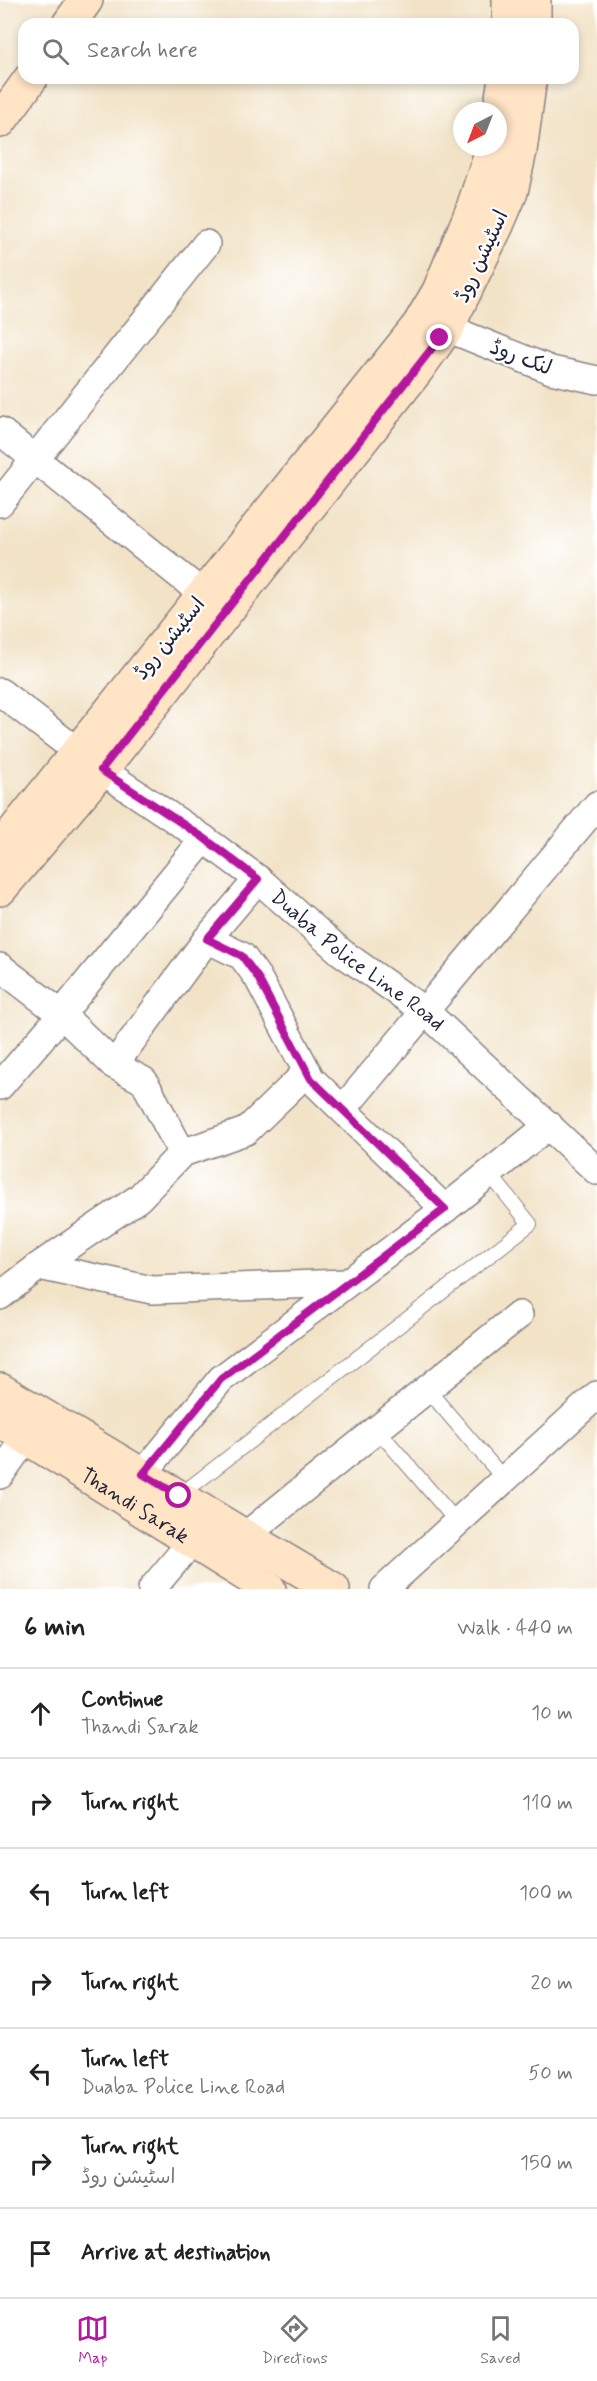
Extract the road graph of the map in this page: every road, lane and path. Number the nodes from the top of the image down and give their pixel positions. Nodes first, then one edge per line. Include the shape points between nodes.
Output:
1 (86, 0) edge
2 (509, 0) edge
3 (534, 0) edge
4 (73, 18) edge
5 (509, 18) edge
6 (534, 18) edge
7 (27, 84) edge
8 (504, 84) edge
9 (529, 84) edge
10 (501, 102) edge
11 (0, 121) edge
12 (490, 156) edge
13 (206, 244) dead end
14 (447, 328) junction
15 (597, 380) edge
16 (0, 431) edge
17 (36, 458) junction
18 (0, 503) edge
19 (203, 594) junction
20 (0, 692) edge
21 (89, 761) junction
22 (597, 805) edge
23 (204, 838) junction
24 (0, 849) edge
25 (258, 879) junction
26 (0, 889) edge
27 (207, 939) junction
28 (0, 967) edge
29 (426, 1011) junction
30 (61, 1014) junction
31 (114, 1065) junction
32 (308, 1072) junction
33 (0, 1086) edge
34 (343, 1109) junction
35 (549, 1125) junction
36 (182, 1153) junction
37 (597, 1171) edge
38 (489, 1173) junction
39 (445, 1209) junction
40 (39, 1266) junction
41 (346, 1283) junction
42 (0, 1296) edge
43 (519, 1315) dead end
44 (427, 1389) junction
45 (0, 1390) edge
46 (597, 1395) edge
47 (13, 1430) edge
48 (377, 1430) junction
49 (143, 1474) junction
50 (0, 1475) edge
51 (504, 1479) junction
52 (179, 1496) junction
53 (457, 1522) junction
54 (245, 1536) junction
55 (192, 1541) junction
56 (152, 1589) edge
57 (269, 1589) edge
58 (333, 1589) edge
59 (384, 1589) edge

1 - 4 street
2 - 5 street
3 - 6 street
7 - 11 street
8 - 10 street
9 - 14 street, اسٹیشن روڈ via 511,192
12 - 19 street, اسٹیشن روڈ via 439,291 419,325
13 - 17 street
14 - 15 street, لنک روڈ via 551,370
14 - 21 street, اسٹیشن روڈ via 416,371
16 - 17 street
17 - 18 street
17 - 19 street
19 - 21 street, اسٹیشن روڈ
20 - 21 street, Duaba Police Line Road
21 - 23 street, Duaba Police Line Road
21 - 24 street, اسٹیشن روڈ
21 - 26 street, اسٹیشن روڈ
22 - 29 street
23 - 25 street, Duaba Police Line Road
23 - 30 street
25 - 27 street
25 - 29 street, Duaba Police Line Road via 341,952
27 - 31 street
27 - 32 street via 242,956 258,978
28 - 30 street
29 - 34 street
29 - 35 street, Duaba Police Line Road
30 - 31 street
30 - 33 street
31 - 36 street via 144,1082
32 - 34 street
32 - 36 street via 246,1131
34 - 39 street
35 - 37 street, Duaba Police Line Road
35 - 38 street
36 - 40 street via 139,1198
38 - 39 street
38 - 52 lane via 530,1224
39 - 41 street
40 - 41 street via 152,1290
40 - 42 street
41 - 49 street via 221,1379
43 - 44 street
44 - 48 street
44 - 51 lane
45 - 49 street, Thandi Sarak
46 - 51 street
47 - 50 street
47 - 55 street, Thandi Sarak
48 - 53 lane
48 - 54 street
49 - 52 street, Thandi Sarak
51 - 53 street
52 - 54 street, Thandi Sarak
53 - 59 street
54 - 58 street, Thandi Sarak
55 - 56 street
55 - 57 street, Thandi Sarak

